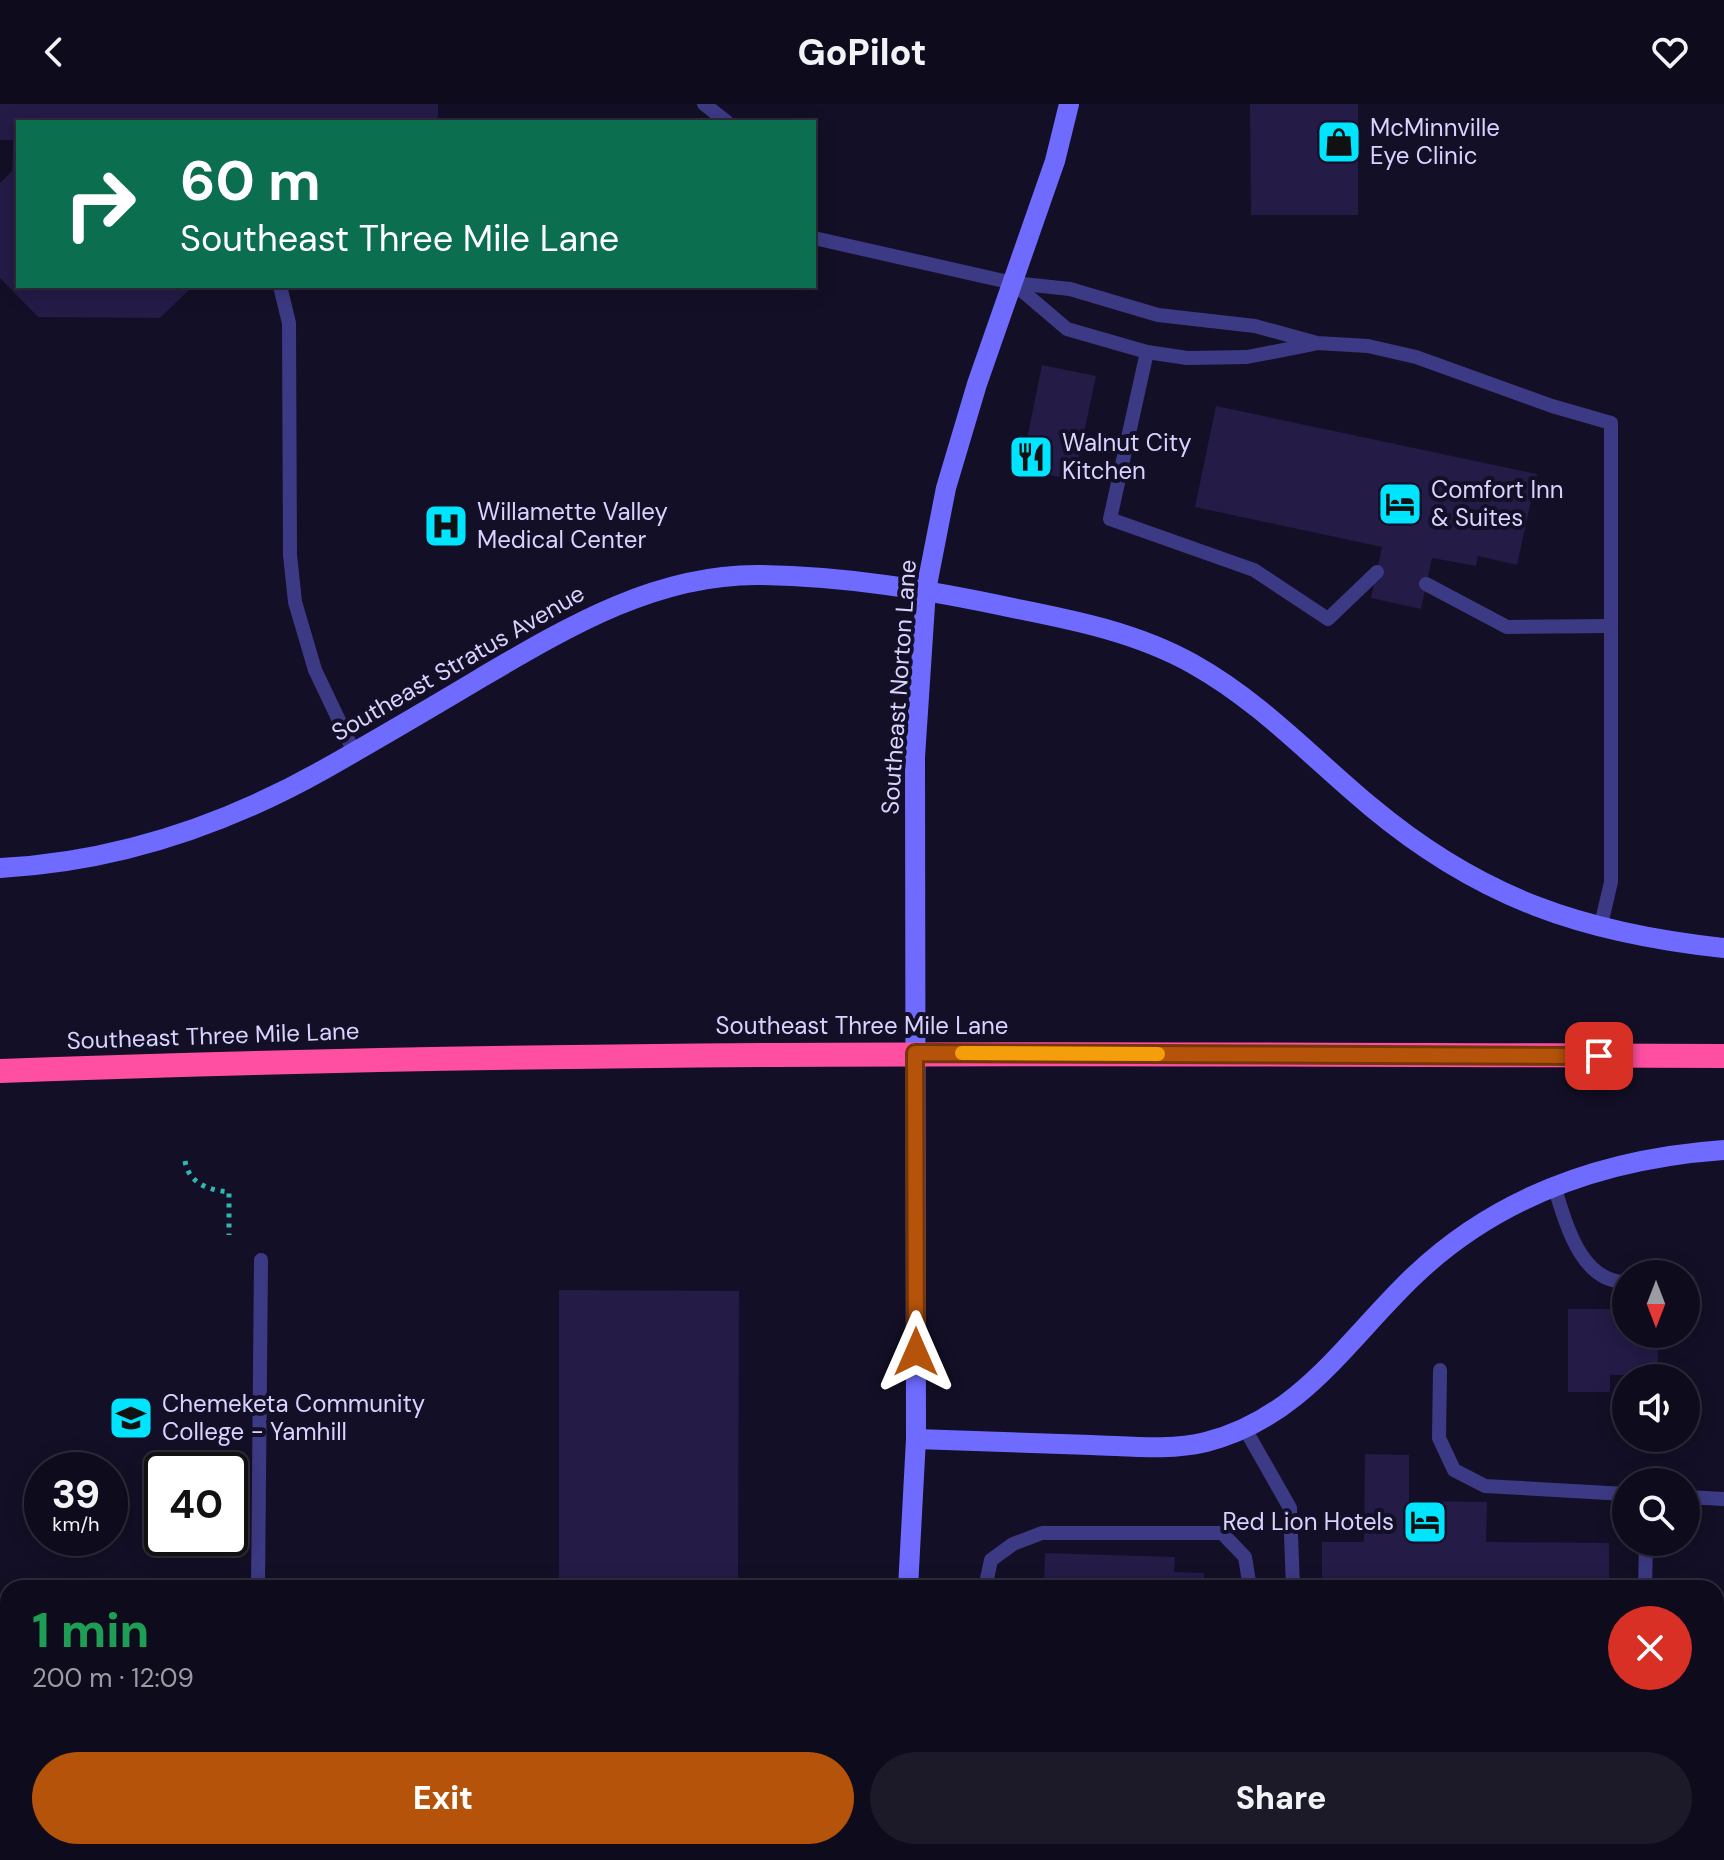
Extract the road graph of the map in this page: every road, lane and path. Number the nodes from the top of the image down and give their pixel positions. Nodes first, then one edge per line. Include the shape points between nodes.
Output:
1 (704, 104) edge
2 (1069, 104) edge
3 (724, 120) edge
4 (816, 238) edge
5 (1013, 283) junction
6 (280, 288) edge
7 (1317, 343) junction
8 (1147, 352) junction
9 (1377, 572) dead end
10 (1426, 584) dead end
11 (926, 590) junction
12 (1611, 626) junction
13 (354, 752) junction
14 (0, 868) edge
15 (1600, 929) junction
16 (1724, 948) edge
17 (915, 1053) junction
18 (1724, 1056) edge
19 (0, 1071) edge
20 (1724, 1150) edge
21 (185, 1161) dead end
22 (1554, 1186) junction
23 (229, 1235) dead end
24 (261, 1260) dead end
25 (1612, 1282) edge
26 (1440, 1370) dead end
27 (1244, 1427) junction
28 (916, 1439) junction
29 (1612, 1493) edge
30 (1700, 1498) edge
31 (1724, 1499) edge
32 (1646, 1556) edge
33 (258, 1580) edge
34 (908, 1580) edge
35 (987, 1580) edge
36 (1249, 1580) edge
37 (1293, 1580) edge
38 (1645, 1580) edge

1 - 3 lane
2 - 5 street, Southeast Norton Lane
4 - 5 lane
5 - 7 lane via 1070,289 1158,315 1255,326
5 - 8 lane via 1067,329
5 - 11 street, Southeast Norton Lane via 946,488
6 - 13 lane via 289,323 295,602 315,670
7 - 8 lane via 1247,357
7 - 12 lane via 1368,346 1416,357 1611,423
8 - 9 lane via 1110,519 1254,570 1328,619
10 - 12 lane via 1507,627
11 - 13 street, Southeast Stratus Avenue via 754,575 683,583 573,624
11 - 15 street, Southeast Stratus Avenue via 1092,624 1189,661 1280,724 1371,807 1442,859 1505,895
11 - 17 street, Southeast Norton Lane via 915,757
12 - 15 lane via 1611,882
13 - 14 street, Southeast Stratus Avenue via 217,823 125,851
15 - 16 street, Southeast Stratus Avenue
17 - 18 highway, Southeast Three Mile Lane
17 - 19 highway, Southeast Three Mile Lane via 235,1062
17 - 28 street, Southeast Norton Lane
20 - 22 street via 1628,1163
21 - 23 path via 196,1183 229,1192
22 - 25 lane via 1592,1272
22 - 27 street via 1470,1232 1416,1274 1321,1377
24 - 33 lane
26 - 29 lane via 1439,1438 1454,1470 1485,1486
27 - 28 street via 1206,1442 1143,1447
27 - 37 lane via 1290,1508
28 - 34 street, Southeast Norton Lane
30 - 31 lane
32 - 38 lane
35 - 36 lane via 991,1560 1042,1533 1222,1533 1245,1557

